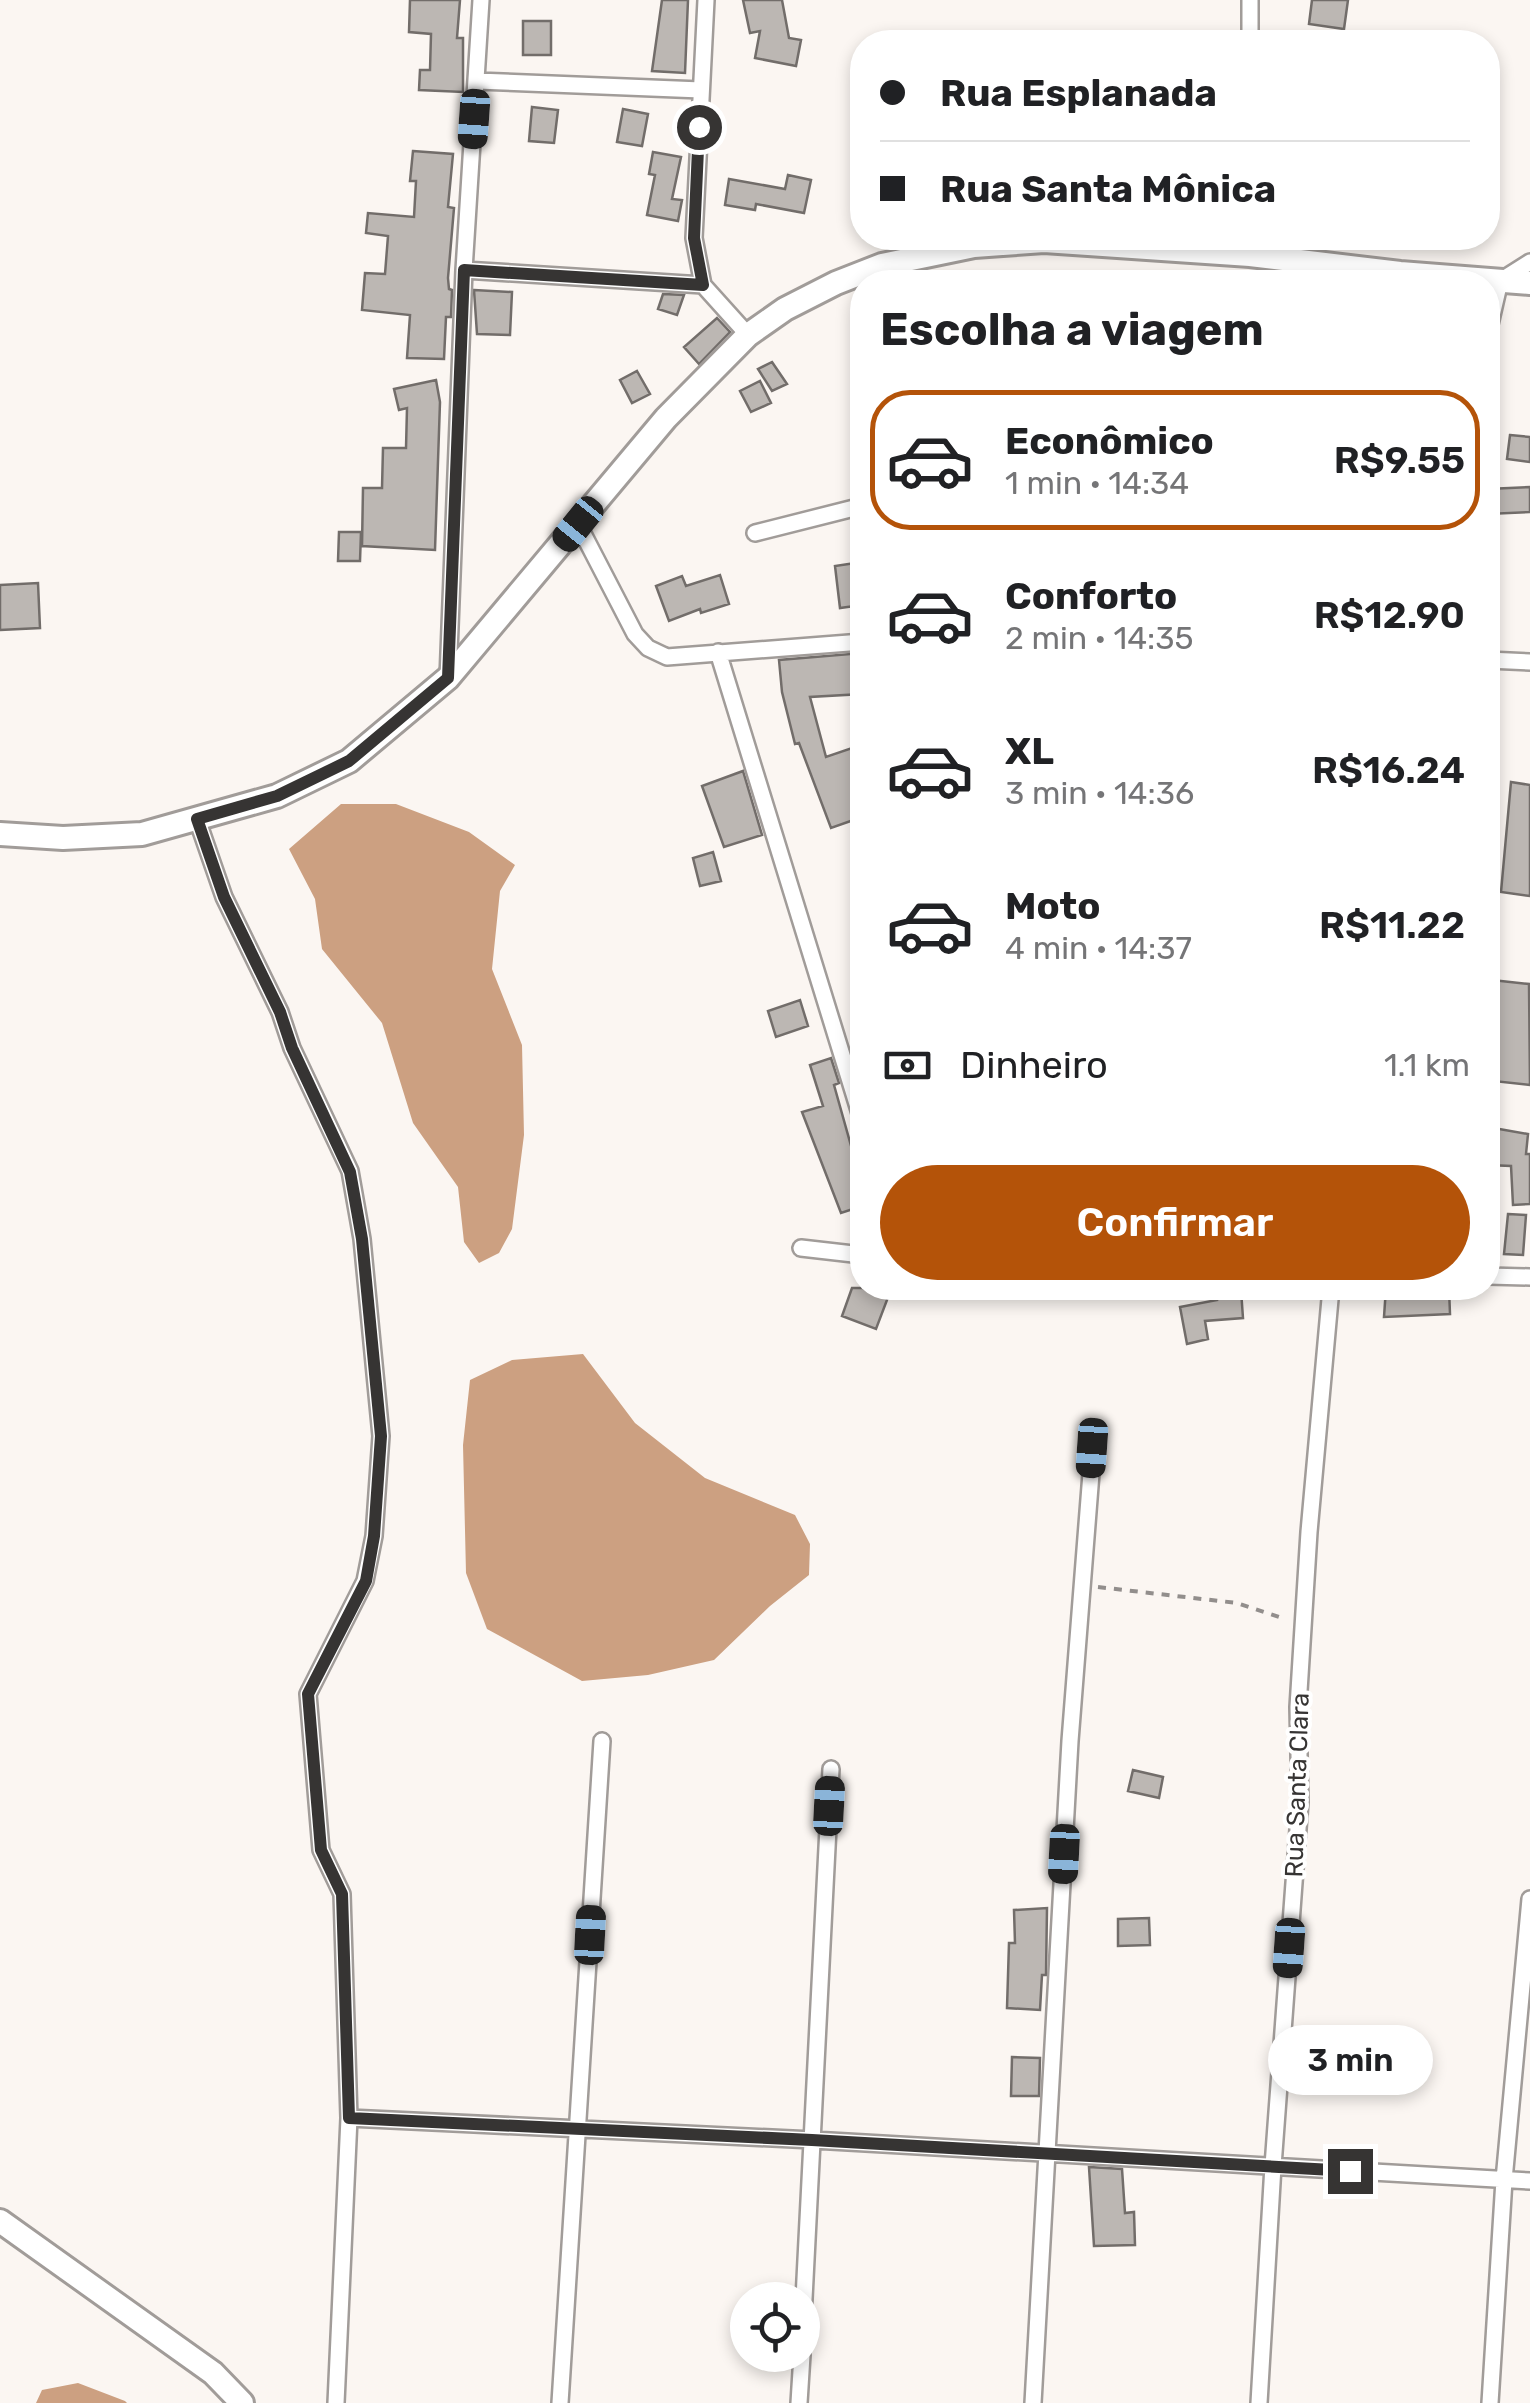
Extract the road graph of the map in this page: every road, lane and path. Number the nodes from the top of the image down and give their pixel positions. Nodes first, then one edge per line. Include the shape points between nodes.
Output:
1 (482, 0) edge
2 (706, 0) edge
3 (1250, 0) edge
4 (1250, 30) edge
5 (477, 82) junction
6 (701, 90) junction
7 (958, 250) edge
8 (1268, 250) edge
9 (1530, 262) edge
10 (464, 270) junction
11 (869, 270) edge
12 (1362, 270) edge
13 (850, 278) edge
14 (1500, 281) joint
15 (1530, 283) edge
16 (703, 285) junction
17 (748, 335) junction
18 (850, 509) edge
19 (578, 524) junction
20 (755, 532) dead end
21 (850, 643) edge
22 (718, 652) junction
23 (1500, 661) edge
24 (1530, 662) edge
25 (448, 678) junction
26 (197, 819) junction
27 (0, 834) edge
28 (850, 1081) edge
29 (802, 1248) dead end
30 (850, 1253) edge
31 (1500, 1276) edge
32 (1530, 1277) edge
33 (1330, 1300) edge
34 (1092, 1448) dead end
35 (1082, 1585) junction
36 (1304, 1625) junction
37 (602, 1742) dead end
38 (831, 1769) dead end
39 (1530, 1900) edge
40 (349, 2118) junction
41 (578, 2128) junction
42 (812, 2140) junction
43 (1047, 2155) junction
44 (1272, 2166) junction
45 (1504, 2180) junction
46 (1530, 2181) edge
47 (0, 2222) edge
48 (805, 2282) edge
49 (801, 2372) edge
50 (242, 2403) edge
51 (336, 2403) edge
52 (560, 2403) edge
53 (799, 2403) edge
54 (1033, 2403) edge
55 (1259, 2403) edge
56 (1490, 2403) edge

1 - 5 street
2 - 6 street
3 - 4 street
5 - 6 street
5 - 10 street
6 - 16 street via 694,238
7 - 11 street
8 - 12 street
9 - 14 street
10 - 16 street
10 - 25 street
13 - 17 street
14 - 15 street
16 - 17 street
17 - 19 street via 666,418
18 - 20 street
19 - 22 street via 648,648 667,656
19 - 25 street
21 - 22 street
22 - 28 street
23 - 24 street
25 - 26 street via 349,761 277,796
26 - 27 street via 142,834
26 - 40 street via 224,897 350,1172 362,1239 381,1436 374,1536 366,1581 308,1694 321,1850 342,1894
29 - 30 street
31 - 32 street
33 - 36 street, Rua Santa Clara
34 - 35 street
35 - 36 path via 1237,1603
35 - 43 street
36 - 44 street, Rua Santa Clara via 1300,1802
37 - 41 street
38 - 42 street
39 - 45 street
40 - 41 street
40 - 51 street
41 - 42 street
41 - 52 street
42 - 43 street
42 - 48 street
43 - 44 street
43 - 54 street
44 - 45 street
44 - 55 street, Rua Santa Clara
45 - 46 street
45 - 56 street
47 - 50 street via 174,2344
49 - 53 street

